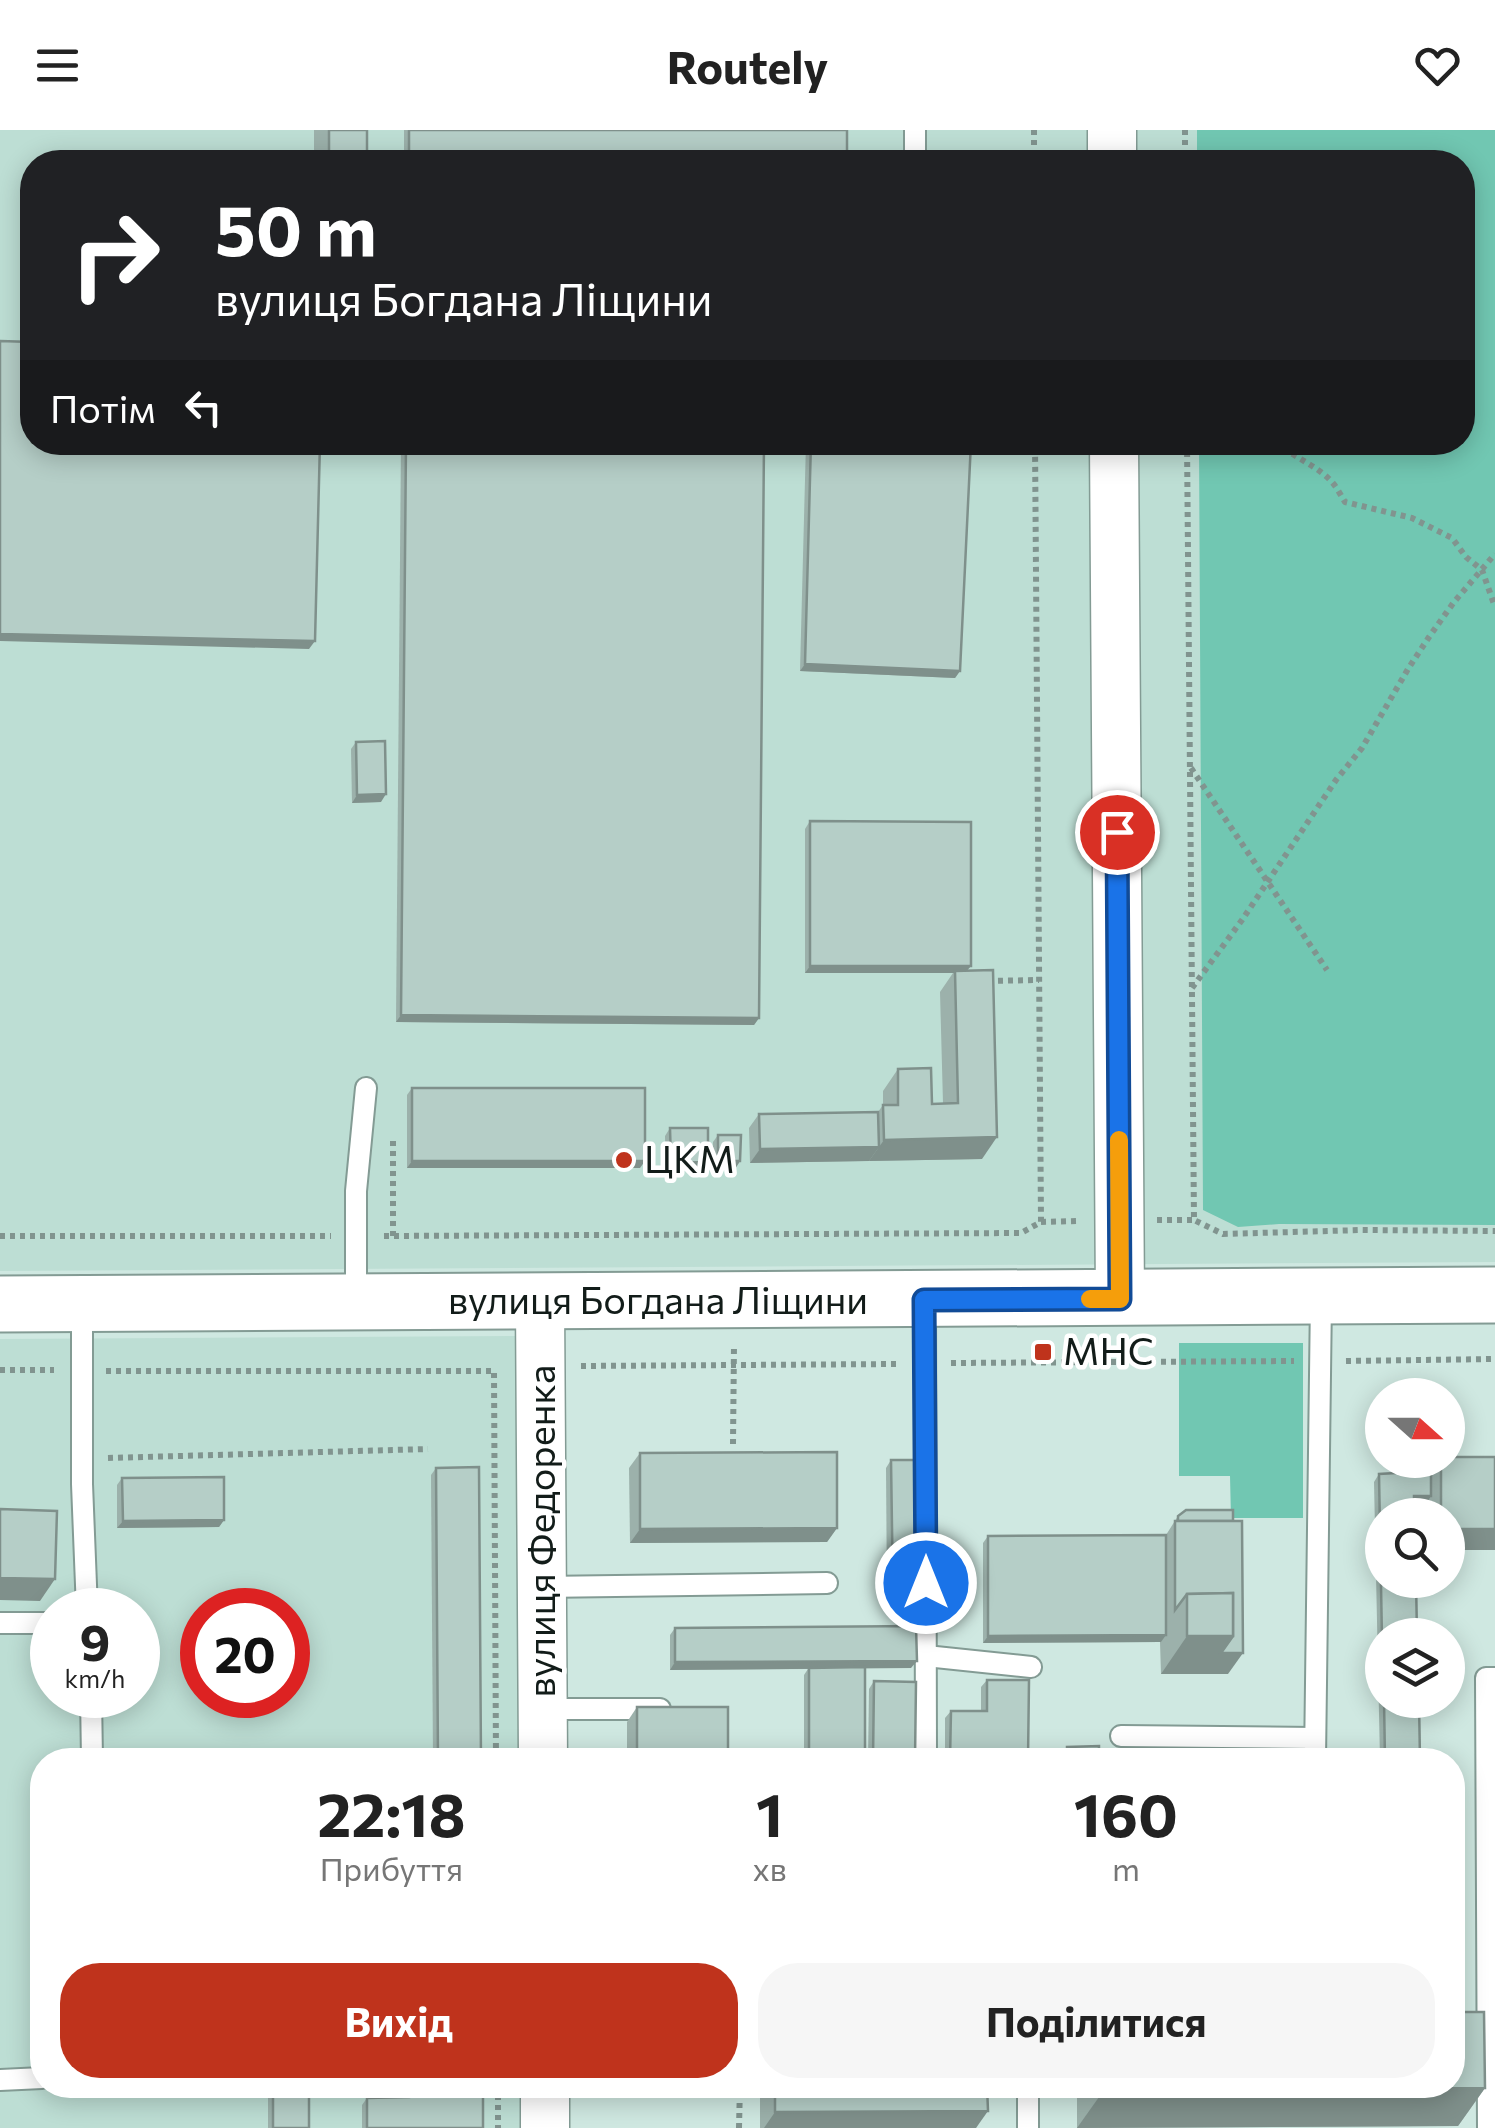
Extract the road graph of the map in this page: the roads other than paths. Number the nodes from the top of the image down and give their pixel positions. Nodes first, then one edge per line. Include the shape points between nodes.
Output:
1 (1114, 455) edge
2 (366, 1088) dead end
3 (1495, 1295) edge
4 (1321, 1296) junction
5 (1120, 1299) junction
6 (924, 1300) junction
7 (356, 1302) junction
8 (540, 1302) junction
9 (82, 1303) junction
10 (0, 1304) edge
11 (827, 1584) dead end
12 (542, 1587) junction
13 (87, 1588) edge
14 (0, 1623) edge
15 (30, 1624) edge
16 (926, 1656) junction
17 (1031, 1667) dead end
18 (1495, 1678) edge
19 (681, 1708) edge
20 (543, 1709) junction
21 (91, 1718) edge
22 (1121, 1736) dead end
23 (1315, 1738) junction
24 (92, 1748) edge
25 (543, 1748) edge
26 (926, 1748) edge
27 (1315, 1748) edge
28 (1484, 2018) edge
29 (30, 2079) edge
30 (0, 2080) edge
31 (545, 2098) edge
32 (1028, 2098) edge
33 (546, 2128) edge
34 (1028, 2128) edge
35 (1488, 2128) edge

1 - 5 street
2 - 7 lane via 356,1191
3 - 4 main road, вулиця Богдана Ліщини
4 - 5 main road, вулиця Богдана Ліщини
4 - 23 lane
5 - 6 main road, вулиця Богдана Ліщини
6 - 8 main road, вулиця Богдана Ліщини
6 - 16 lane
7 - 8 main road, вулиця Богдана Ліщини
7 - 9 main road, вулиця Богдана Ліщини
8 - 12 street, вулиця Федоренка
9 - 10 main road, вулиця Богдана Ліщини
9 - 13 lane
11 - 12 lane
12 - 20 street, вулиця Федоренка
14 - 15 lane
16 - 17 lane
16 - 26 lane
18 - 28 lane via 1486,1678
19 - 20 lane
20 - 25 street, вулиця Федоренка
21 - 24 lane
22 - 23 lane
23 - 27 lane
28 - 35 lane
29 - 30 lane
31 - 33 street
32 - 34 lane

